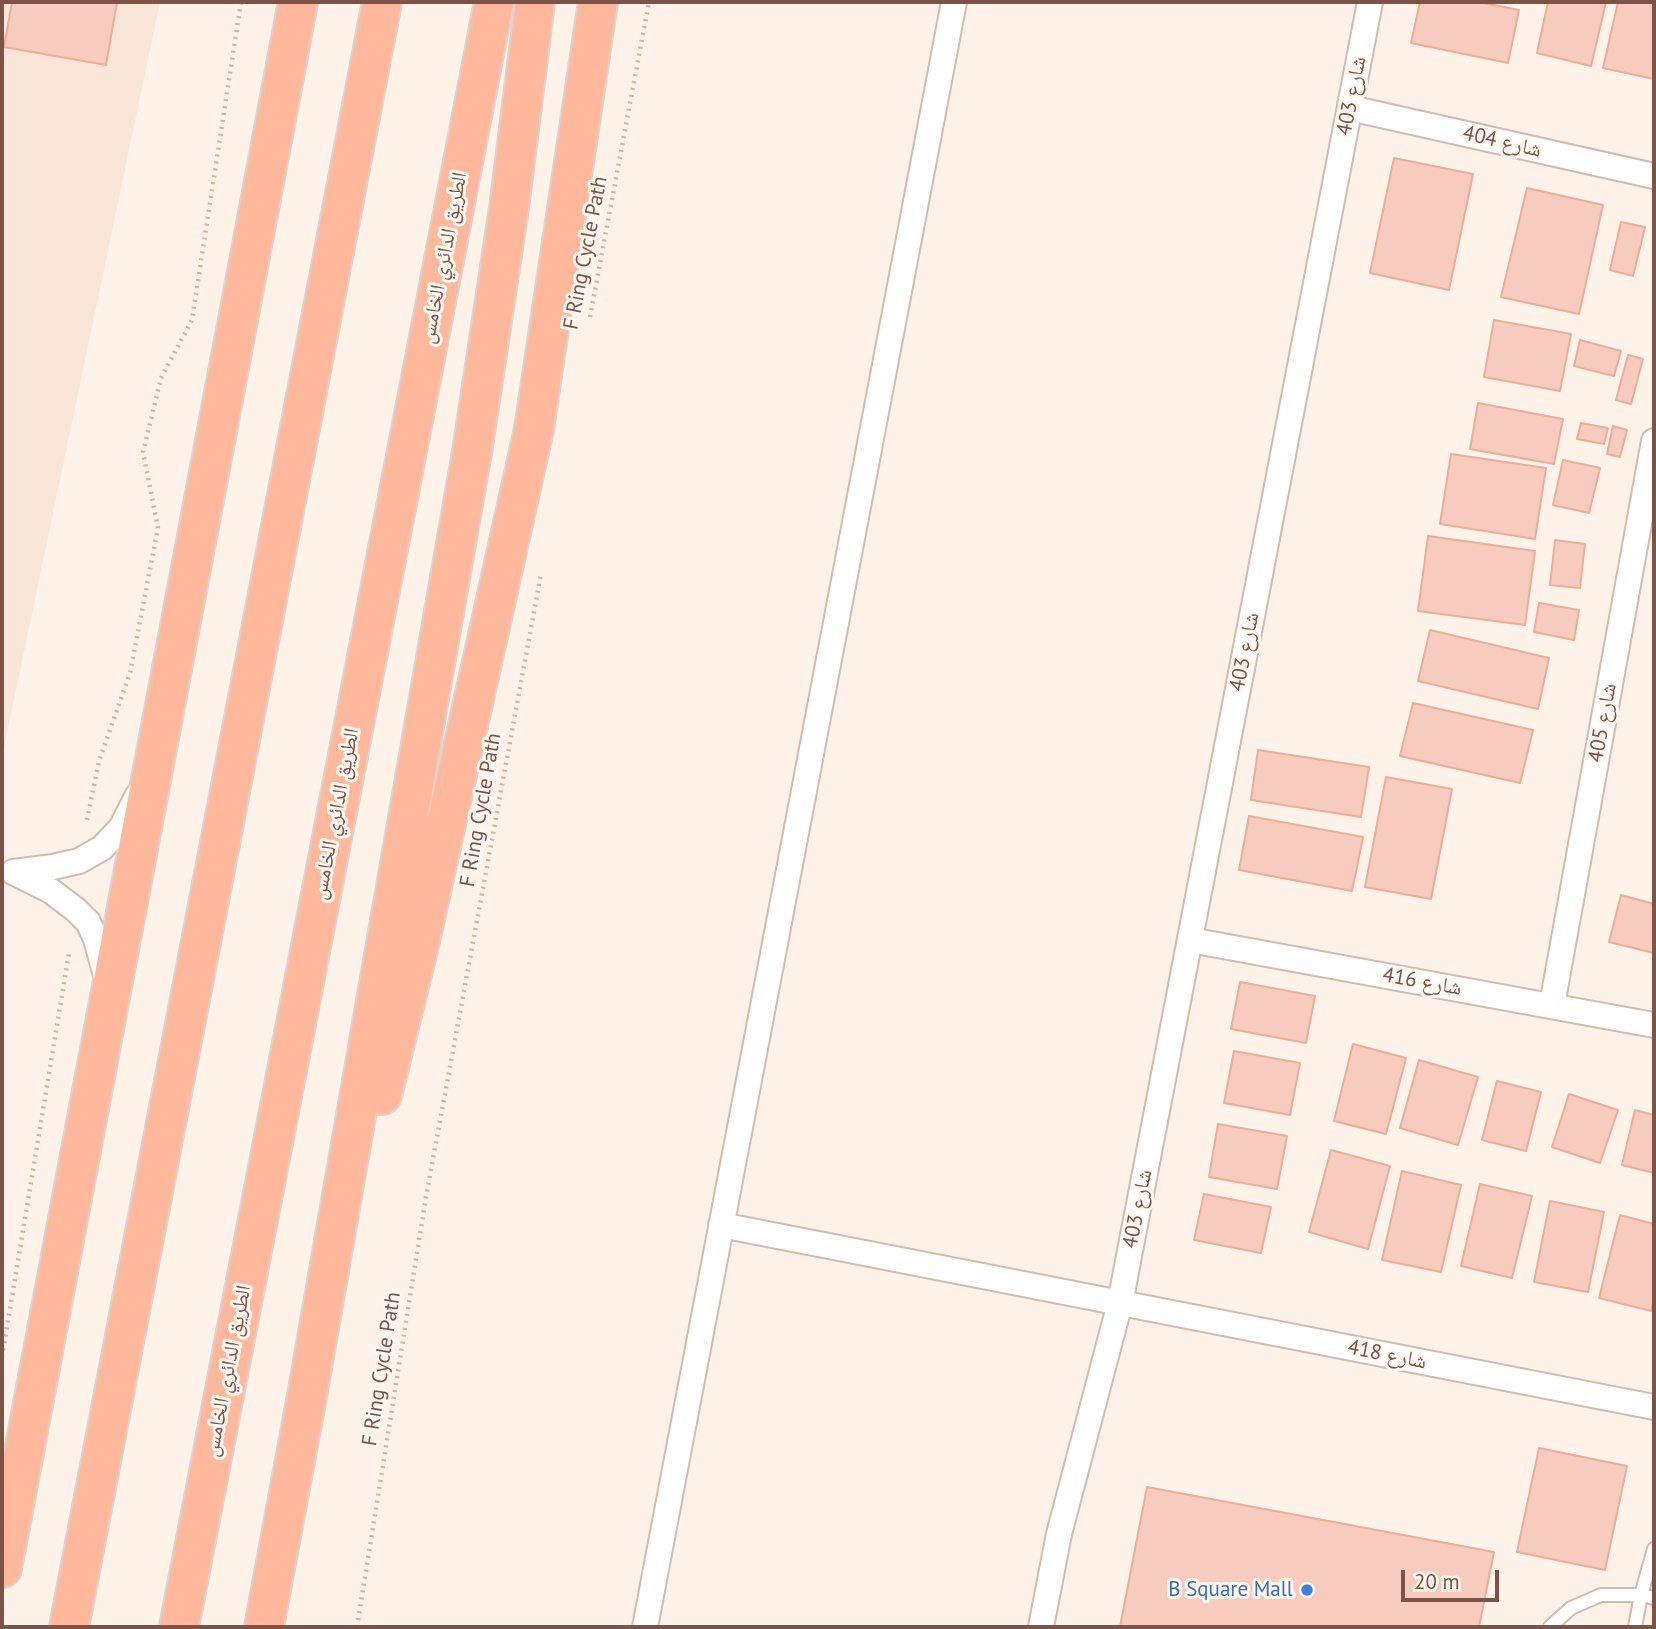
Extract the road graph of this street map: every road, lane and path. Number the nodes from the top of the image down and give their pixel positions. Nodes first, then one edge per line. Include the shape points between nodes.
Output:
1 (241, 2) edge
2 (298, 2) edge
3 (382, 2) edge
4 (494, 2) edge
5 (535, 2) edge
6 (598, 2) edge
7 (649, 2) edge
8 (954, 2) edge
9 (1370, 2) edge
10 (1350, 108) junction
11 (1654, 176) edge
12 (590, 318) dead end
13 (1654, 440) edge
14 (543, 565) dead end
15 (153, 766) junction
16 (79, 860) junction
17 (8, 871) edge
18 (76, 910) junction
19 (1190, 940) junction
20 (111, 997) junction
21 (1552, 1005) junction
22 (1654, 1025) edge
23 (721, 1225) junction
24 (1120, 1303) junction
25 (2, 1357) edge
26 (307, 1396) junction
27 (1654, 1407) edge
28 (1654, 1549) edge
29 (2, 1568) edge
30 (1648, 1596) edge
31 (69, 1627) edge
32 (179, 1627) edge
33 (264, 1627) edge
34 (357, 1627) edge
35 (645, 1627) edge
36 (1041, 1627) edge
37 (1550, 1627) edge
38 (1635, 1627) edge

1 - 16 path via 192,320 161,378 144,453 158,528 156,541 130,673 99,761
2 - 15 highway
3 - 31 highway
4 - 32 highway, الطريق الدائري الخامس
5 - 26 highway via 472,452
6 - 26 highway via 534,429 417,954
7 - 12 path, F Ring Cycle Path
8 - 23 street
9 - 10 street, شارع 403
10 - 11 street, شارع 404
10 - 19 street, شارع 403
13 - 21 street, شارع 405
14 - 34 path, F Ring Cycle Path via 426,1197
15 - 16 street via 121,828 102,848
15 - 20 highway
16 - 17 street
17 - 18 street via 51,891
18 - 20 street via 96,939
18 - 25 path
19 - 21 street, شارع 416
19 - 24 street, شارع 403
20 - 29 highway
21 - 22 street, شارع 416
23 - 24 street, شارع 418
23 - 35 street
24 - 27 street, شارع 418
24 - 36 street, شارع 403 via 1059,1534
26 - 33 highway
28 - 30 lane
30 - 37 lane via 1601,1595 1571,1608
30 - 38 lane

